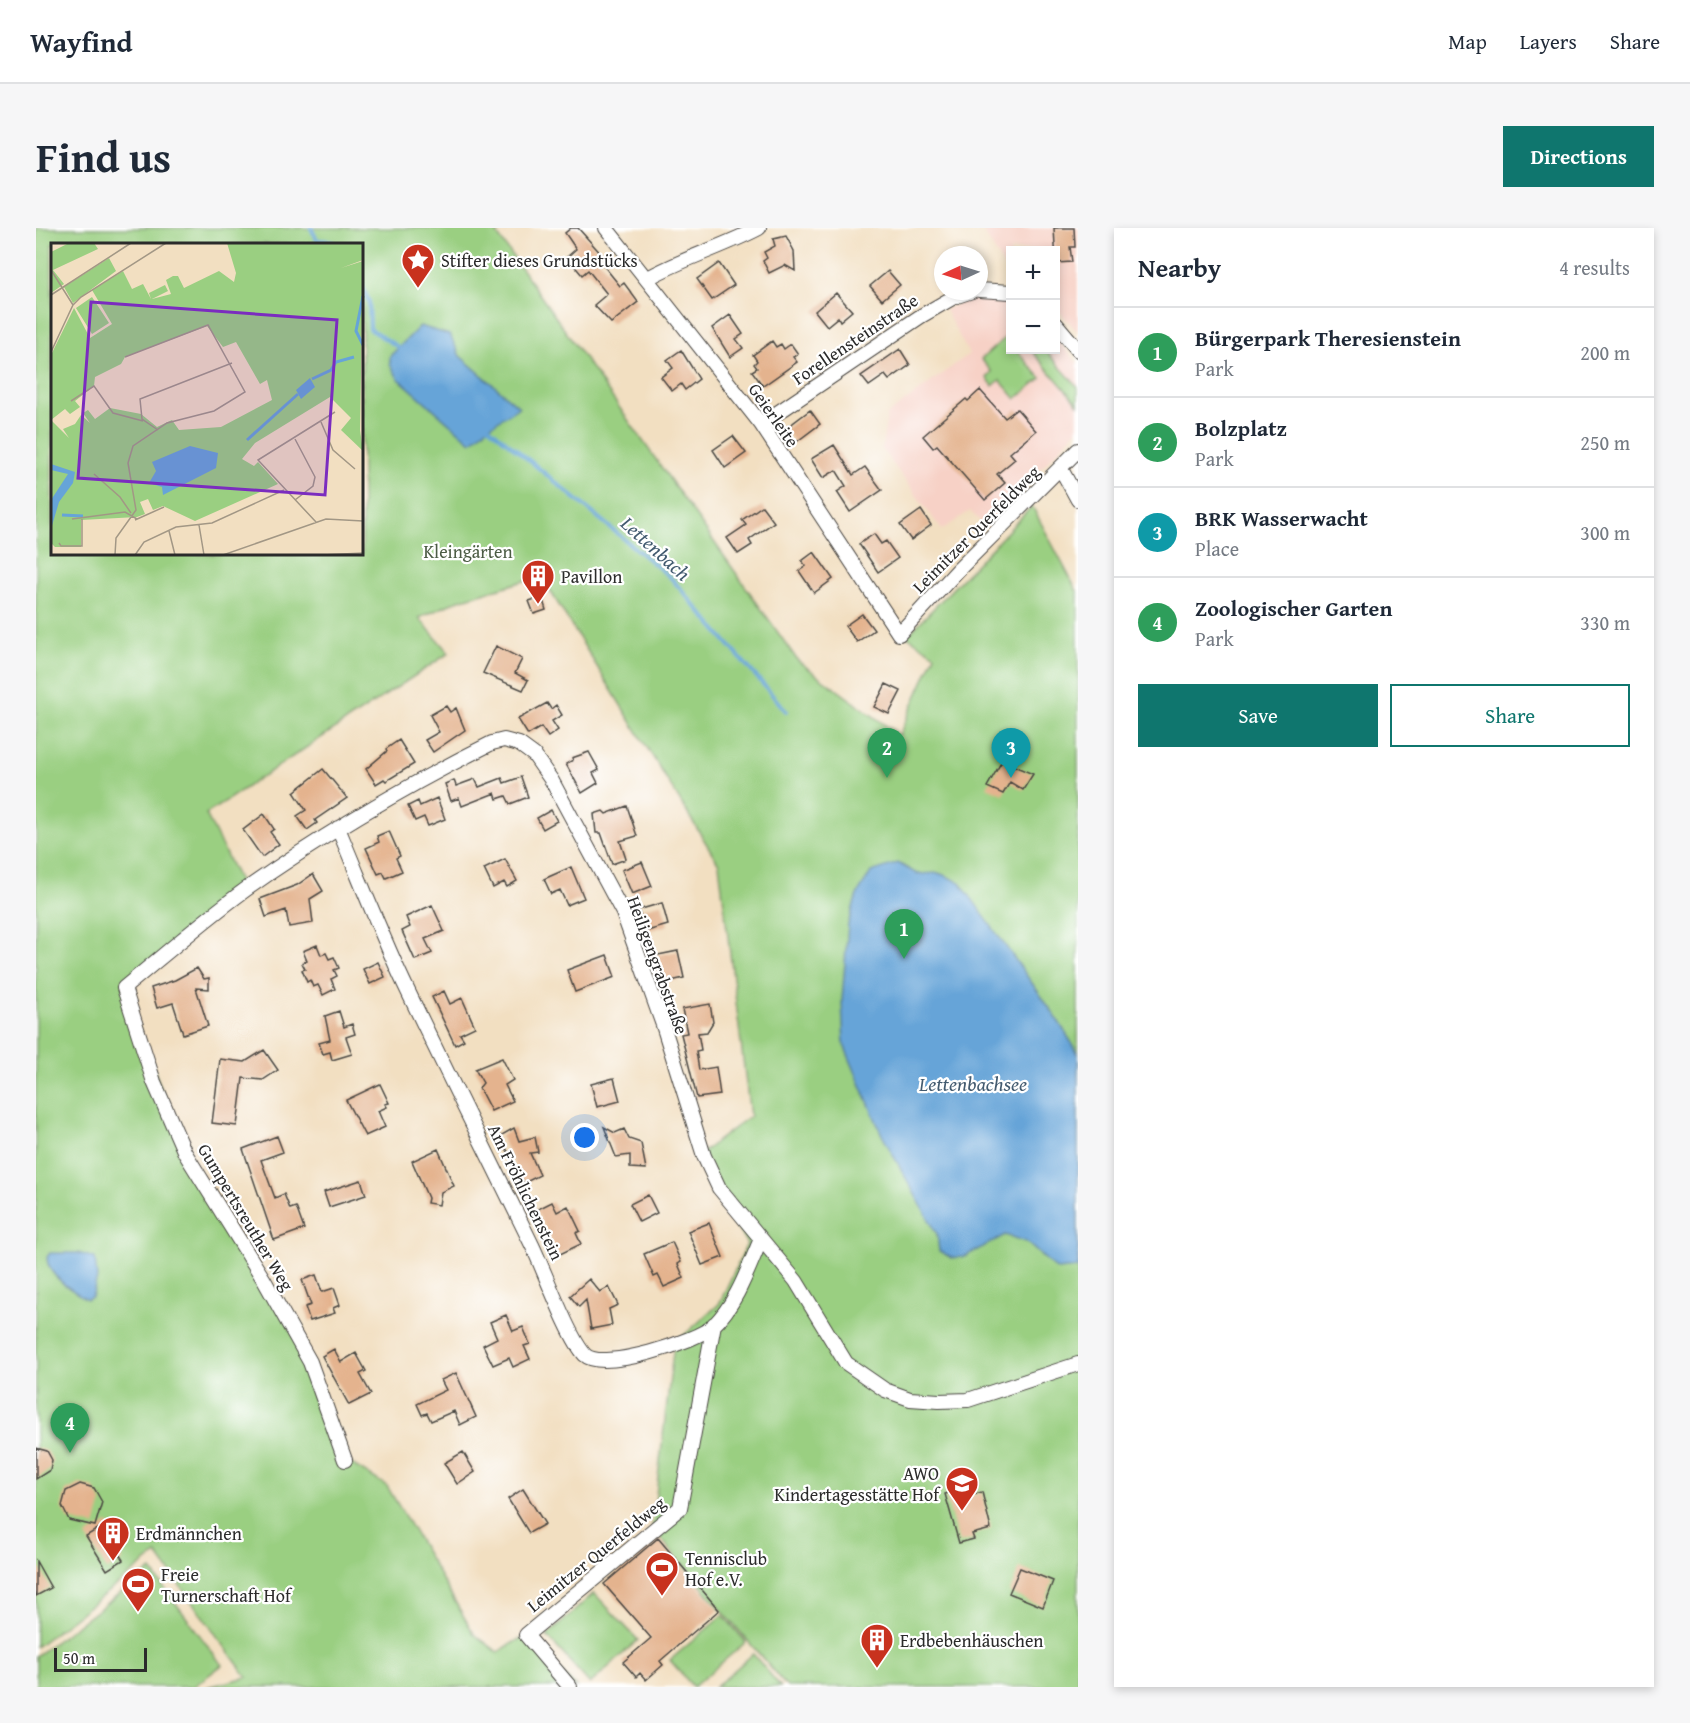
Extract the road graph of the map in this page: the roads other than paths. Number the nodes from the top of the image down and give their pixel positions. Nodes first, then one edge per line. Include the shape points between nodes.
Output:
1 (606, 228) edge
2 (759, 228) edge
3 (648, 278) junction
4 (988, 291) edge
5 (1006, 292) edge
6 (949, 300) edge
7 (1060, 329) edge
8 (1078, 350) edge
9 (761, 424) junction
10 (1078, 450) edge
11 (1061, 469) junction
12 (1078, 500) edge
13 (899, 634) joint
14 (338, 828) junction
15 (124, 988) joint
16 (761, 1239) junction
17 (714, 1324) junction
18 (1078, 1364) edge
19 (345, 1460) dead end
20 (570, 1687) edge

1 - 3 street, Geierleite
2 - 3 street
3 - 9 street, Geierleite
4 - 5 street
6 - 9 street, Forellensteinstraße
7 - 8 street
9 - 13 street, Geierleite
10 - 11 street, Leimitzer Querfeldweg
11 - 12 street
11 - 13 street, Leimitzer Querfeldweg
14 - 15 street, Heiligengrabstraße via 244,891
14 - 16 street, Heiligengrabstraße via 405,786 492,742 519,744 534,755 552,780 623,913 704,1156 719,1188
14 - 17 street, Am Fröhlichenstein via 403,981 586,1357 603,1362 620,1360 702,1335
15 - 19 street, Gumpertsreuther Weg via 154,1082 185,1153 310,1362
16 - 17 street, Am Fröhlichenstein via 737,1293
16 - 18 street, Heiligengrabstraße via 796,1281 846,1363 885,1390 910,1399 968,1400
17 - 20 street, Leimitzer Querfeldweg via 680,1508 526,1635

